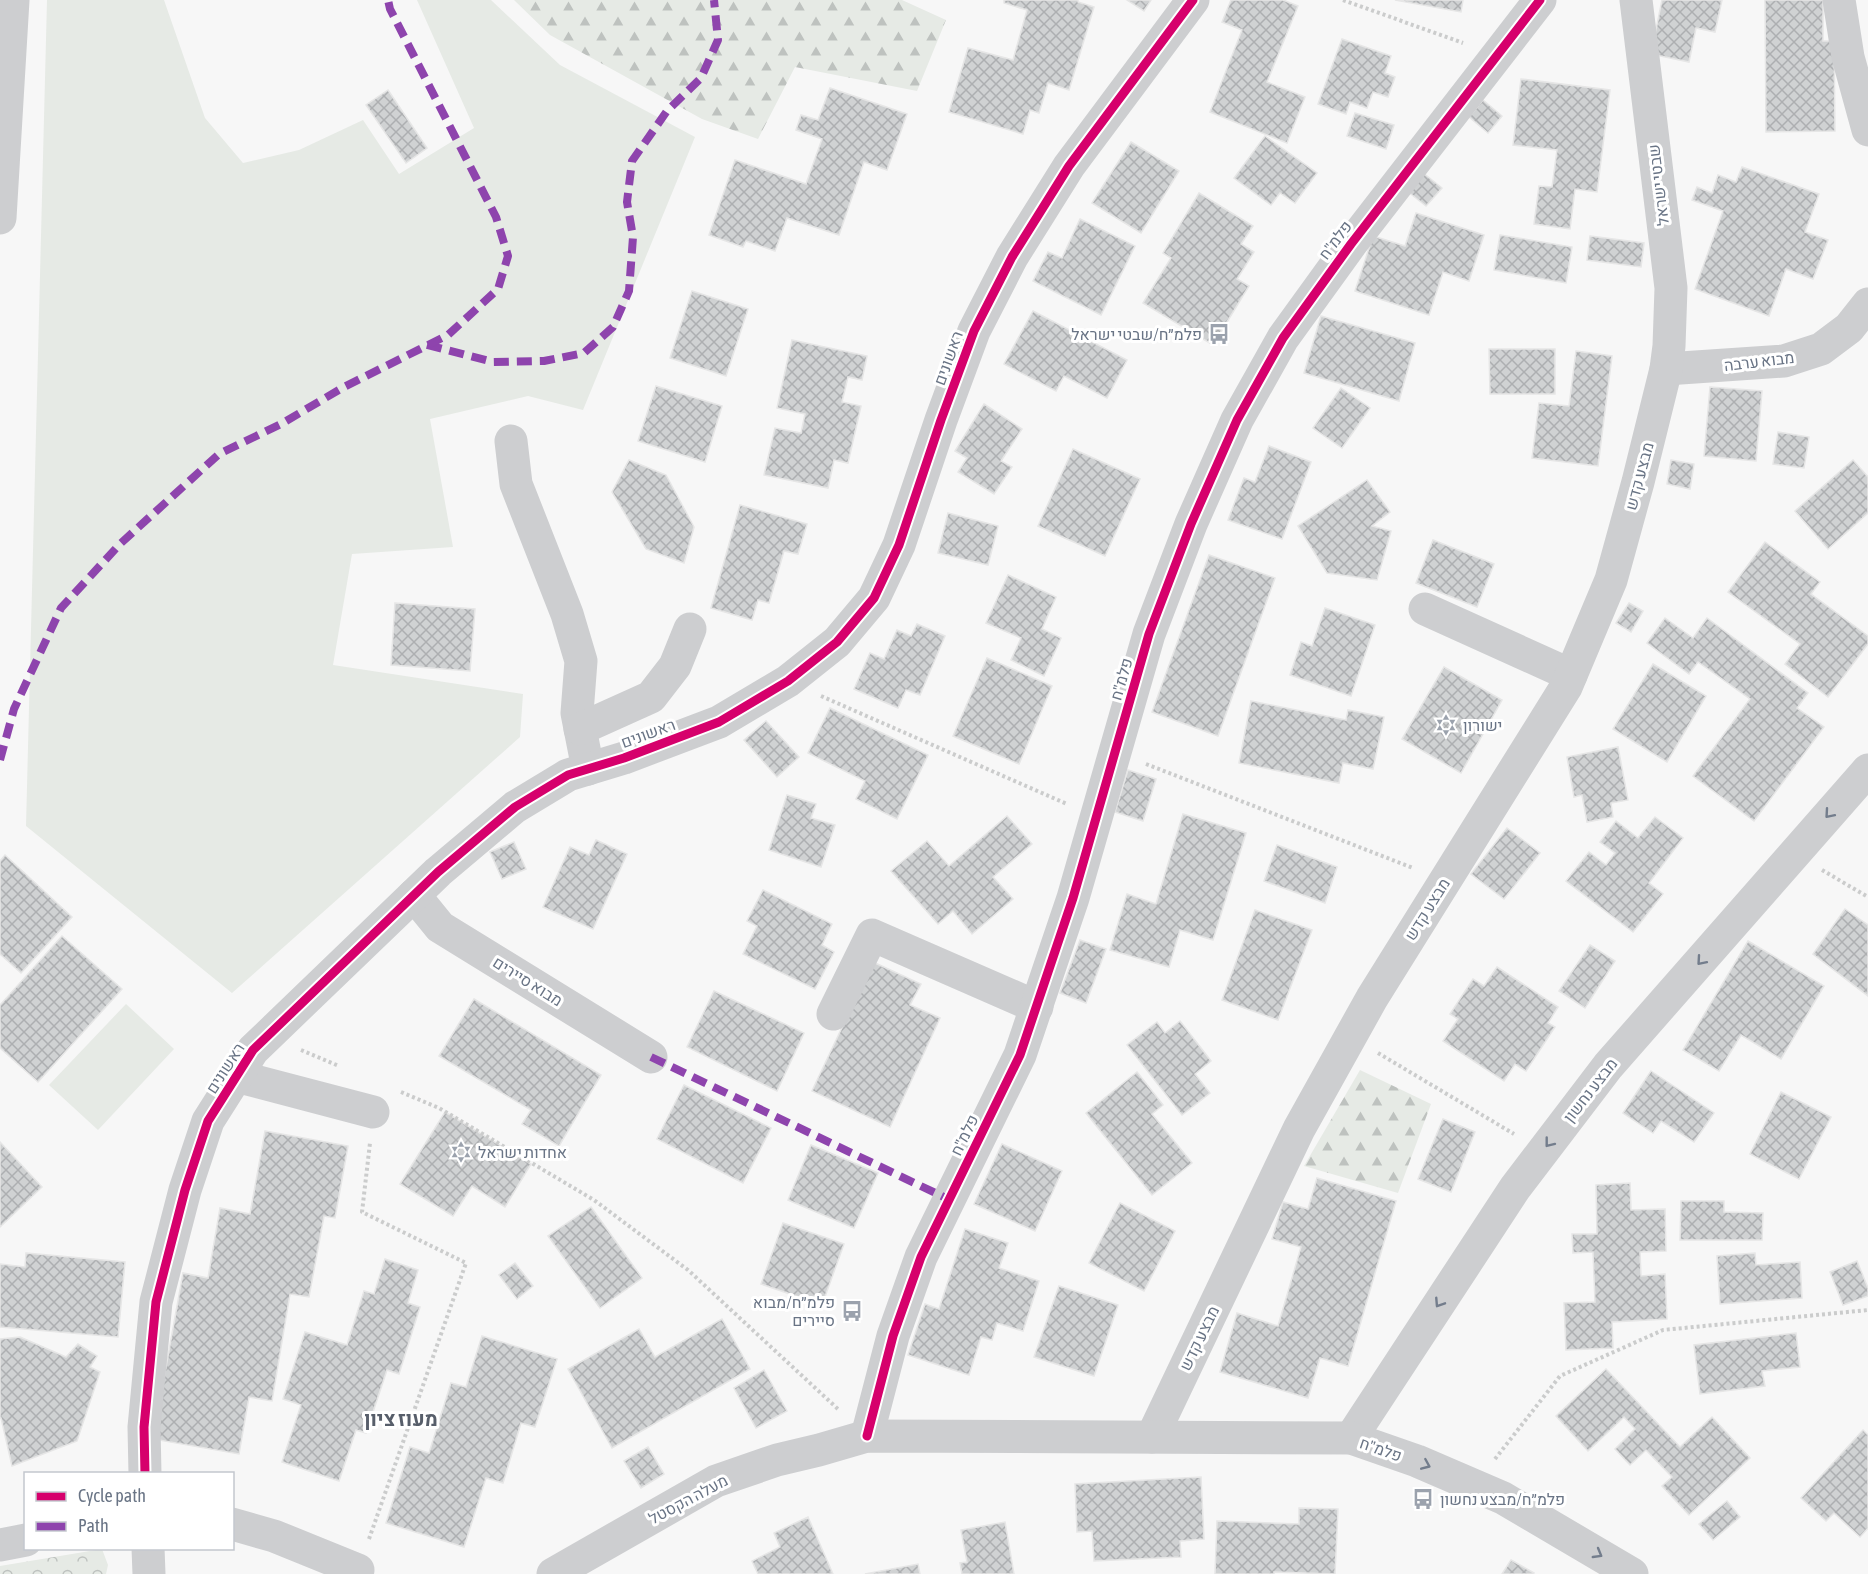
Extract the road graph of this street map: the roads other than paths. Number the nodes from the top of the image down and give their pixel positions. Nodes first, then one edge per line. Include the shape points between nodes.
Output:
1 (13, 0) edge
2 (1193, 0) edge
3 (1540, 0) edge
4 (1636, 0) edge
5 (1839, 0) edge
6 (1868, 130) edge
7 (0, 218) edge
8 (1868, 304) edge
9 (1666, 369) junction
10 (511, 441) dead end
11 (1425, 609) dead end
12 (690, 629) dead end
13 (1571, 675) junction
14 (580, 729) junction
15 (588, 769) junction
16 (1868, 770) edge
17 (414, 895) junction
18 (1037, 1007) junction
19 (833, 1014) dead end
20 (651, 1057) dead end
21 (236, 1076) junction
22 (374, 1112) road end
23 (867, 1436) junction
24 (1152, 1437) junction
25 (1351, 1438) junction
26 (146, 1472) edge
27 (234, 1525) edge
28 (24, 1540) edge
29 (0, 1545) edge
30 (148, 1550) edge
31 (358, 1570) road end
32 (149, 1574) edge
33 (553, 1574) edge
34 (1632, 1574) edge

1 - 7 street
2 - 15 street, ראשונים via 1069,166 1012,257 974,331 900,545 874,598 837,642 788,681 719,722
3 - 18 street, פלמ"ח via 1283,338 1237,420 1149,634 1073,898
4 - 9 street, שבטי ישראל via 1671,288
5 - 6 street via 1848,57
8 - 9 street, מבוא ערבה via 1849,328 1821,350 1784,361
9 - 13 street, מבצע קדש via 1611,580
10 - 14 street via 516,484 567,614 581,661 577,713
11 - 13 street
12 - 14 street via 675,666 651,698
13 - 24 street, מבצע קדש via 1350,1036 1299,1129
14 - 15 street
15 - 17 street, ראשונים via 568,775 515,807
16 -> 25 street, מבצע נחשון via 1608,1066 1515,1188
17 - 20 street, מבוא סיירים via 440,927
17 - 21 street, ראשונים via 253,1050
18 - 19 street via 872,935
18 - 23 street, פלמ"ח via 1020,1055 921,1257 893,1336
21 - 22 street
21 - 26 street, ראשונים via 208,1121 185,1190 156,1302 144,1427
23 - 24 street, פלמ"ח
23 - 33 street, מעלה הקסטל via 716,1481
24 - 25 street, פלמ"ח
25 -> 34 street, פלמ"ח via 1503,1498
27 - 31 street via 274,1536
28 - 29 street
30 - 32 street

